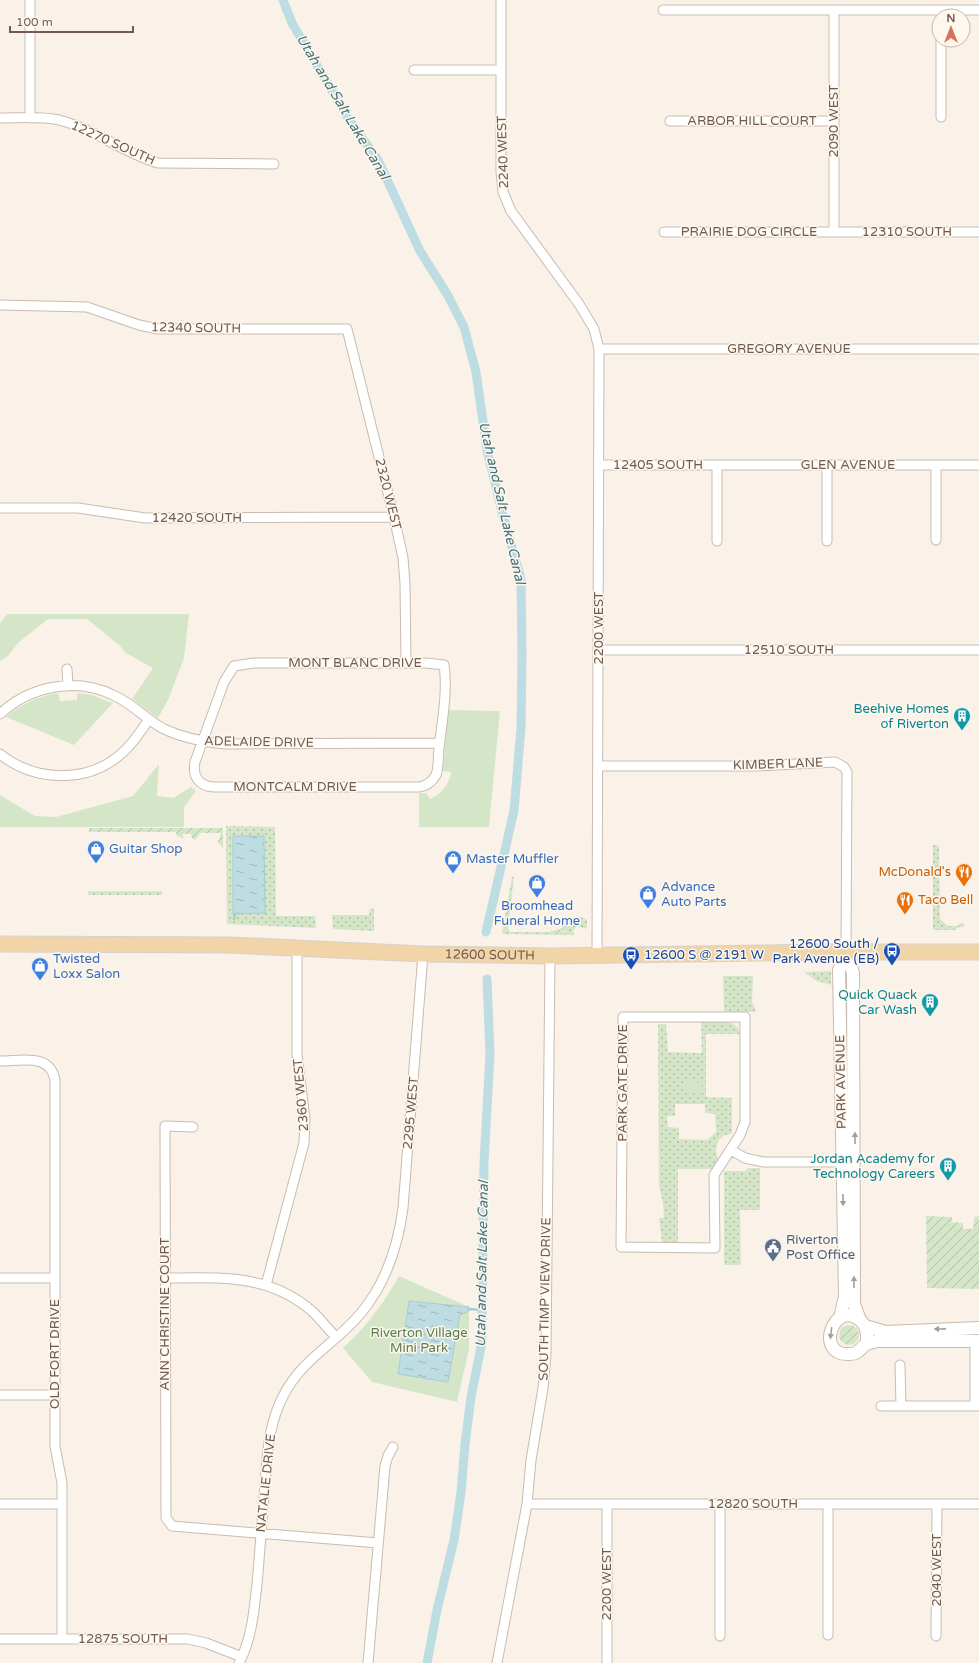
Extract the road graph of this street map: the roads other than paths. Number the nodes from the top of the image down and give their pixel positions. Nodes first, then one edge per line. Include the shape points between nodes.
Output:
1 (30, 0) edge
2 (501, 0) edge
3 (663, 10) dead end
4 (834, 10) junction
5 (931, 13) edge
6 (941, 48) edge
7 (414, 70) dead end
8 (501, 70) junction
9 (942, 116) dead end
10 (0, 118) edge
11 (30, 118) junction
12 (670, 121) dead end
13 (834, 121) junction
14 (274, 164) dead end
15 (664, 232) dead end
16 (834, 232) junction
17 (979, 232) edge
18 (579, 304) joint
19 (0, 305) edge
20 (347, 329) joint
21 (599, 349) junction
22 (979, 349) edge
23 (599, 465) junction
24 (717, 465) junction
25 (827, 465) junction
26 (936, 465) junction
27 (979, 465) edge
28 (0, 508) edge
29 (394, 517) junction
30 (936, 540) dead end
31 (717, 541) dead end
32 (827, 541) dead end
33 (599, 650) junction
34 (979, 650) edge
35 (406, 663) junction
36 (68, 669) dead end
37 (68, 686) junction
38 (0, 714) edge
39 (149, 720) junction
40 (202, 742) junction
41 (440, 743) junction
42 (0, 754) edge
43 (598, 766) junction
44 (433, 780) joint
45 (0, 944) edge
46 (296, 948) junction
47 (846, 952) junction
48 (979, 952) edge
49 (423, 954) junction
50 (550, 956) junction
51 (598, 956) junction
52 (0, 1061) edge
53 (193, 1127) dead end
54 (731, 1150) junction
55 (855, 1161) junction
56 (842, 1162) junction
57 (388, 1270) joint
58 (0, 1278) edge
59 (55, 1278) junction
60 (165, 1278) junction
61 (266, 1285) junction
62 (840, 1318) junction
63 (863, 1323) junction
64 (979, 1328) edge
65 (336, 1337) junction
66 (977, 1341) edge
67 (866, 1344) junction
68 (900, 1365) dead end
69 (56, 1394) junction
70 (0, 1395) edge
71 (880, 1406) dead end
72 (901, 1406) junction
73 (977, 1406) edge
74 (393, 1447) dead end
75 (0, 1504) edge
76 (62, 1504) junction
77 (527, 1504) junction
78 (607, 1504) junction
79 (720, 1504) junction
80 (828, 1504) junction
81 (937, 1504) junction
82 (979, 1504) edge
83 (261, 1533) junction
84 (378, 1543) junction
85 (828, 1635) dead end
86 (720, 1636) dead end
87 (936, 1636) dead end
88 (0, 1639) edge
89 (62, 1639) junction
90 (240, 1660) edge
91 (368, 1663) edge
92 (497, 1663) edge
93 (607, 1663) edge

1 - 11 street
2 - 8 street, 2240 WEST
3 - 4 street
4 - 5 street
4 - 13 street, 2090 WEST
6 - 9 street
7 - 8 street
8 - 18 street, 2240 WEST via 501,171 505,198 511,211
10 - 11 street, 12270 SOUTH
11 - 14 street, 12270 SOUTH via 57,120 74,125 144,159 158,163
12 - 13 street, ARBOR HILL COURT
13 - 16 street, 2090 WEST
15 - 16 street, PRAIRIE DOG CIRCLE
16 - 17 street, 12310 SOUTH
18 - 21 street, 2200 WEST via 594,328
19 - 20 street, 12340 SOUTH via 87,307 158,329
20 - 29 street, 2320 WEST
21 - 22 street, GREGORY AVENUE
21 - 23 street, 2200 WEST
23 - 24 street, 12405 SOUTH
23 - 33 street, 2200 WEST
24 - 25 street, GLEN AVENUE
24 - 31 street
25 - 26 street, GLEN AVENUE
25 - 32 street
26 - 27 street, GLEN AVENUE
26 - 30 street
28 - 29 street, 12420 SOUTH via 78,508 145,518
29 - 35 street, 2320 WEST via 403,558
33 - 34 street, 12510 SOUTH
33 - 43 street, 2200 WEST
35 - 40 street, MONT BLANC DRIVE via 254,663 234,666 224,682
35 - 41 street, MONT BLANC DRIVE via 444,665
36 - 37 street
37 - 38 street, ADELAIDE DRIVE via 52,687 22,698
37 - 39 street, ADELAIDE DRIVE via 83,686 113,695
39 - 40 street, ADELAIDE DRIVE via 177,735
39 - 42 street via 121,754 104,766 84,774 41,774 20,767
40 - 41 street, ADELAIDE DRIVE
40 - 44 street, MONTCALM DRIVE via 194,772 199,782 208,787 419,787
41 - 44 street, MONT BLANC DRIVE
43 - 47 street, KIMBER LANE via 755,766 835,762 844,767 847,803
43 - 51 street, 2200 WEST
45 - 46 main road, 12600 SOUTH via 230,945
46 - 49 main road, 12600 SOUTH
46 - 61 street, 2360 WEST via 297,1055 305,1139
47 - 48 main road, 12600 SOUTH
47 - 51 main road, 12600 SOUTH
55 -> 47 street, PARK AVENUE via 853,970
47 - 56 street, PARK AVENUE via 839,970
49 - 50 main road, 12600 SOUTH
49 - 57 street, 2295 WEST via 403,1208 398,1240
50 - 51 main road, 12600 SOUTH
50 - 77 street, SOUTH TIMP VIEW DRIVE via 546,1354
52 - 59 street, OLD FORT DRIVE via 44,1063 51,1068 55,1080
53 - 60 street, ANN CHRISTINE COURT via 165,1126
54 - 54 street, PARK GATE DRIVE via 745,1122 745,1017 623,1017 621,1247 715,1248 714,1175
54 - 56 street via 745,1158 764,1162
55 - 56 street
63 -> 55 street, PARK AVENUE via 856,1313 854,1301
56 -> 62 street, PARK AVENUE via 845,1296
57 - 65 street, NATALIE DRIVE via 361,1313
58 - 59 street
59 - 69 street, OLD FORT DRIVE
60 - 61 street via 228,1278
60 - 83 street, ANN CHRISTINE COURT via 165,1512 168,1522 172,1526
61 - 65 street via 286,1293 305,1305
62 - 63 street via 850,1316
62 -> 67 street, PARK AVENUE via 833,1324 829,1333 836,1350 851,1354
64 -> 63 street via 886,1332
63 - 67 street, PARK AVENUE via 868,1332
65 - 83 street, NATALIE DRIVE via 300,1370 282,1397 277,1410 269,1441
66 - 67 street, PARK AVENUE via 885,1340
66 - 73 street
68 - 72 street
69 - 70 street
69 - 76 street, OLD FORT DRIVE via 56,1446 61,1473
71 - 72 street
72 - 73 street
74 - 84 street via 386,1466
75 - 76 street
76 - 89 street, OLD FORT DRIVE
77 - 78 street, 12820 SOUTH
77 - 92 street, SOUTH TIMP VIEW DRIVE
78 - 79 street, 12820 SOUTH
78 - 93 street, 2200 WEST
79 - 80 street, 12820 SOUTH
79 - 86 street
80 - 81 street, 12820 SOUTH
80 - 85 street
81 - 82 street, 12820 SOUTH
81 - 87 street, 2040 WEST
83 - 84 street
83 - 90 street, NATALIE DRIVE via 254,1614 247,1644
84 - 91 street
88 - 89 street, 12875 SOUTH
89 - 90 street, 12875 SOUTH via 197,1640

